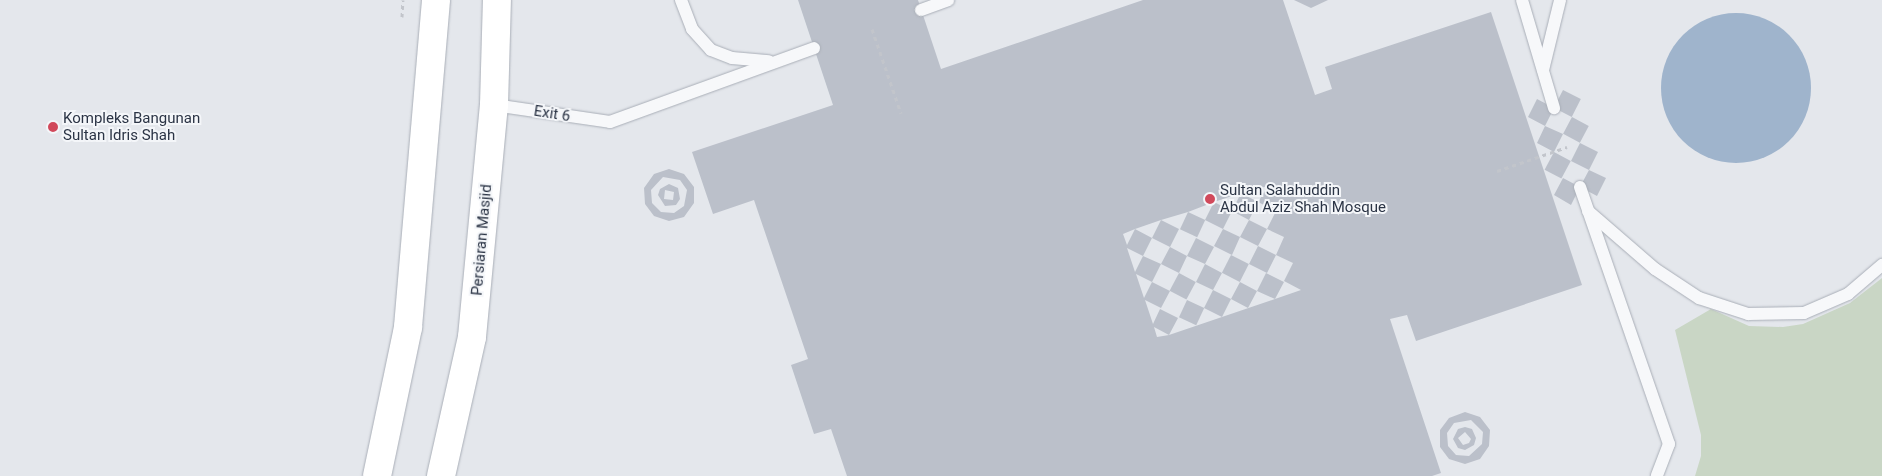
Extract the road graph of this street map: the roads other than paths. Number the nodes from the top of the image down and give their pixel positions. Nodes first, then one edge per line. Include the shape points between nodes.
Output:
1 (436, 0) edge
2 (497, 0) edge
3 (681, 0) edge
4 (948, 0) edge
5 (1522, 0) edge
6 (1560, 0) edge
7 (921, 10) dead end
8 (814, 48) dead end
9 (774, 61) junction
10 (1543, 70) junction
11 (494, 105) junction
12 (1554, 108) dead end
13 (1580, 187) dead end
14 (1588, 211) junction
15 (1882, 265) edge
16 (377, 476) edge
17 (441, 476) edge
18 (1657, 476) edge

1 - 16 main road via 408,327
2 - 11 main road, Persiaran Masjid
3 - 9 lane via 692,29 711,50 732,58
4 - 7 lane
5 - 10 lane
6 - 10 lane
8 - 9 lane
9 - 11 lane, Exit 6 via 610,122
10 - 12 lane
11 - 17 main road, Persiaran Masjid via 472,337
13 - 14 lane
14 - 15 lane via 1655,269 1699,298 1748,314 1804,313 1848,294
14 - 18 lane via 1669,444

